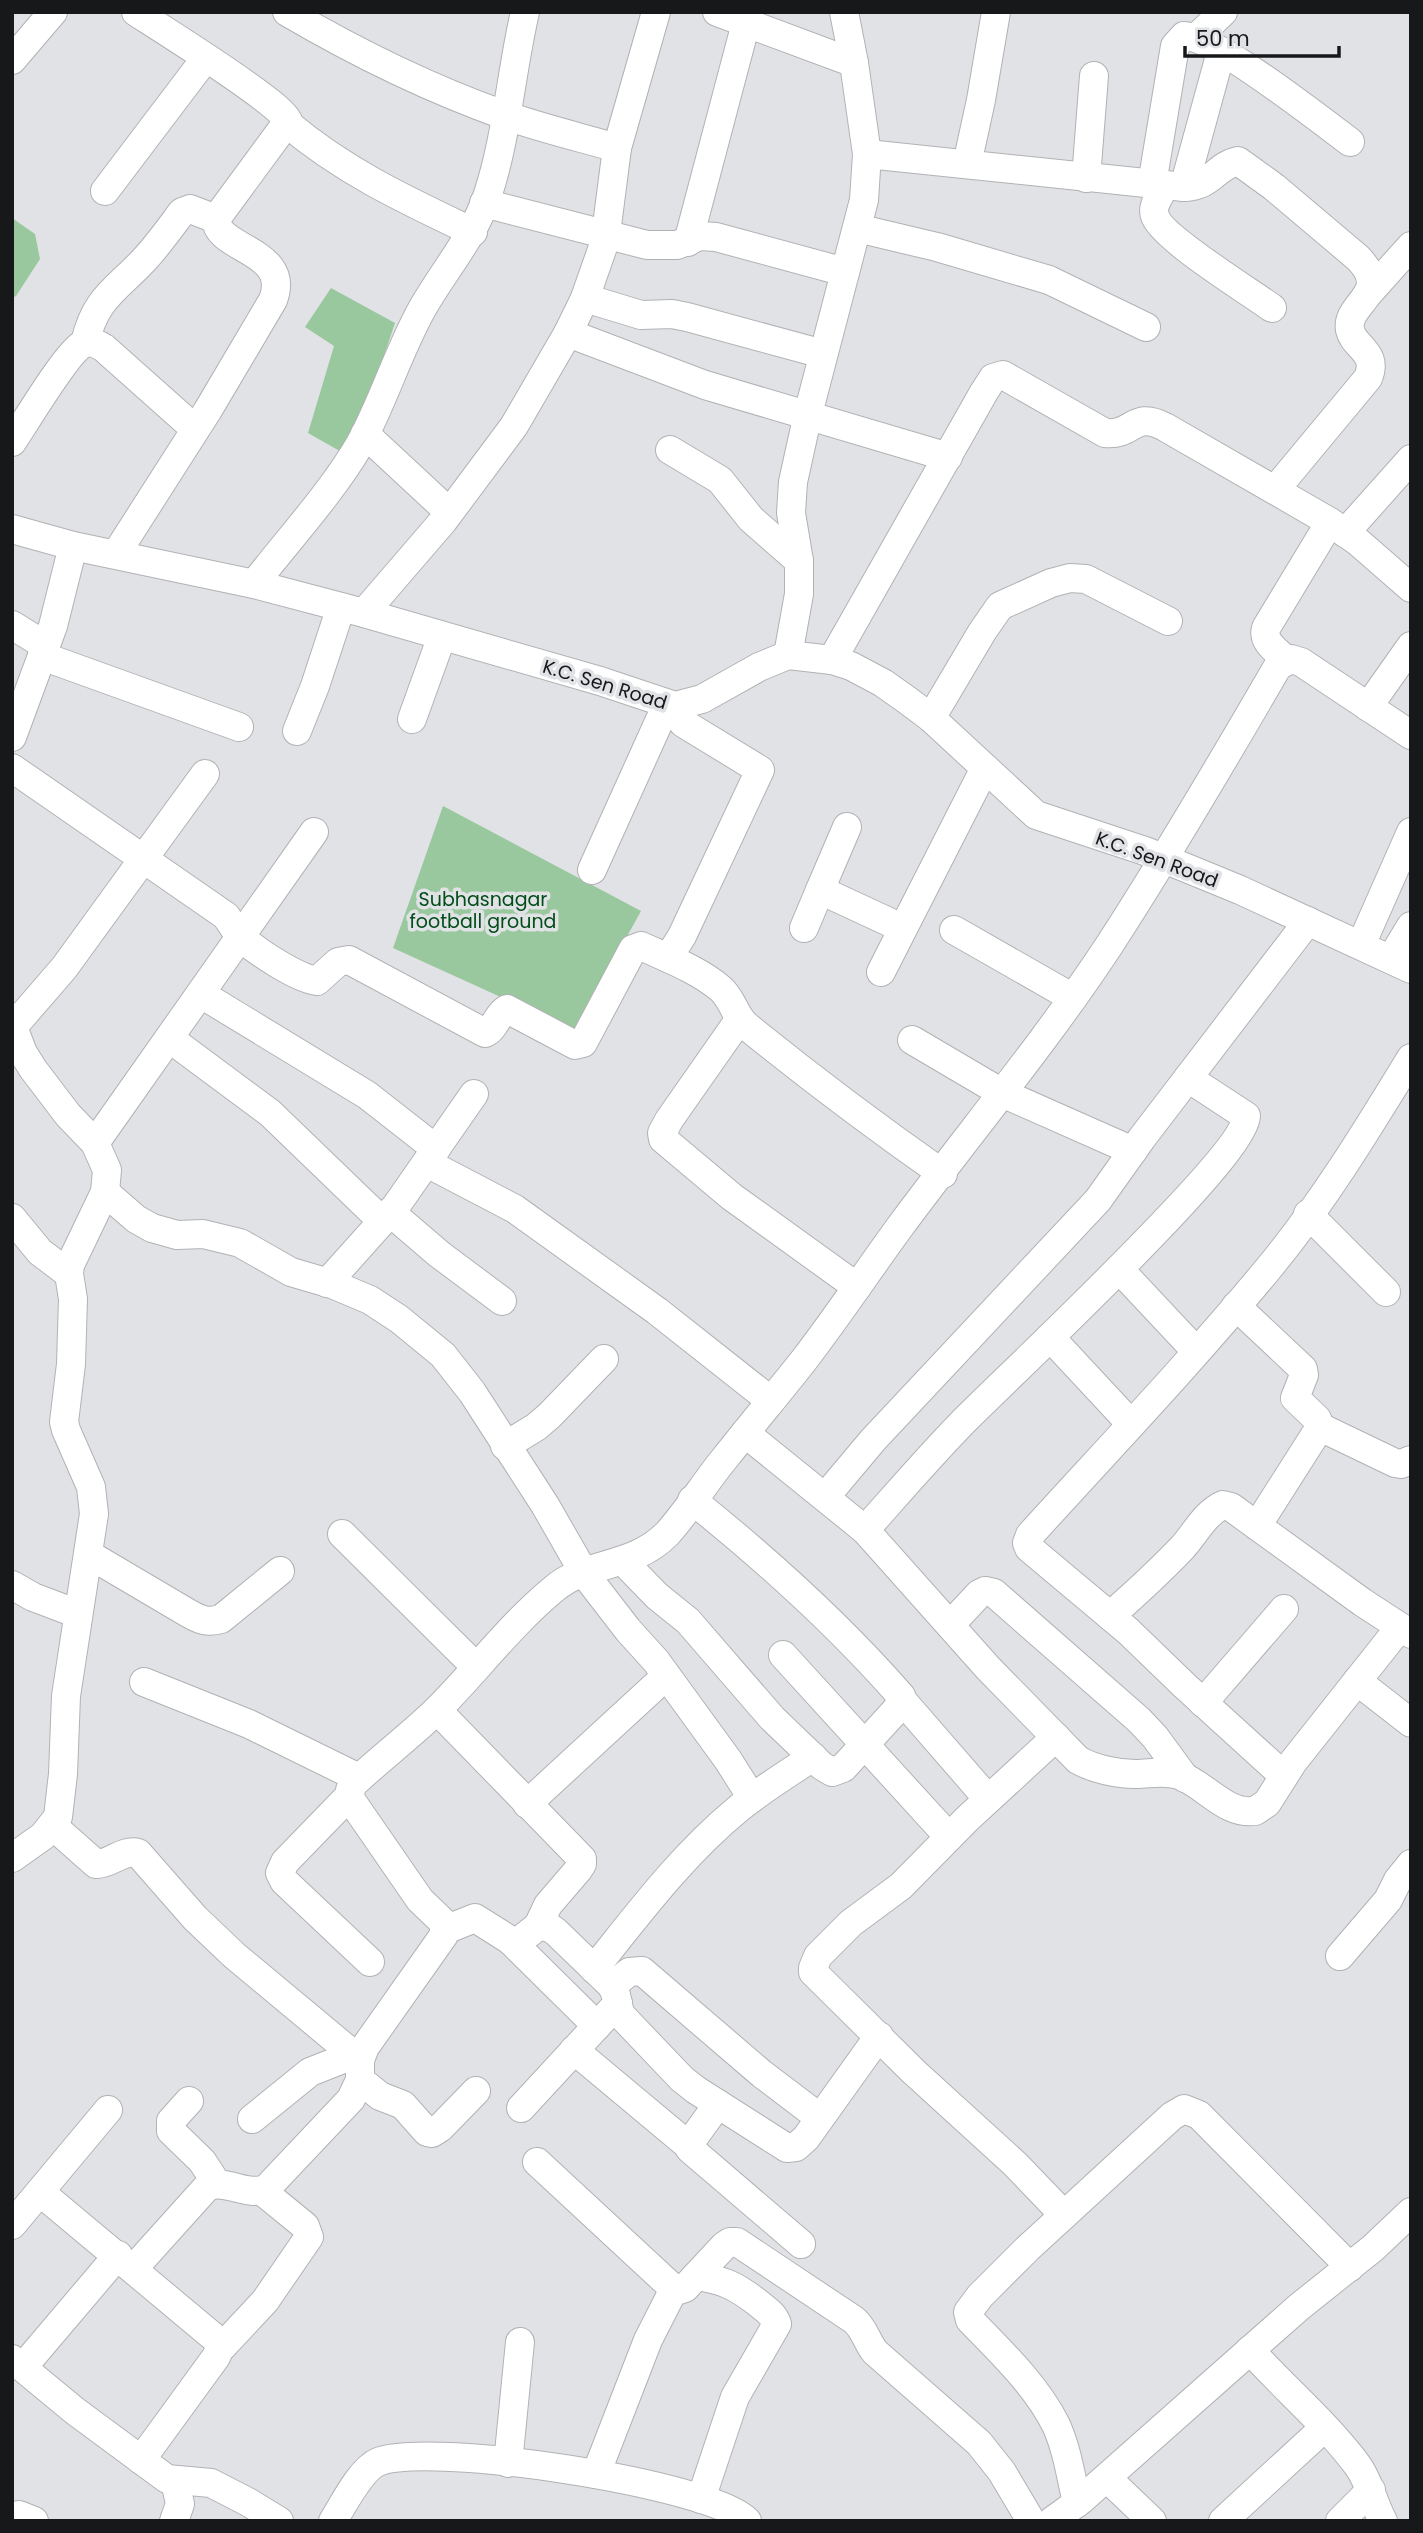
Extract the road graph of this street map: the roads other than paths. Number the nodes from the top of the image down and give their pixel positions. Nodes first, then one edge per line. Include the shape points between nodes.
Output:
1 (136, 12) edge
2 (287, 12) edge
3 (525, 12) edge
4 (656, 12) edge
5 (718, 12) edge
6 (844, 12) edge
7 (996, 12) edge
8 (1223, 12) edge
9 (44, 15) edge
10 (325, 22) edge
11 (746, 23) junction
12 (1196, 38) junction
13 (1221, 52) junction
14 (205, 59) junction
15 (12, 60) edge
16 (854, 63) junction
17 (1094, 76) dead end
18 (505, 115) junction
19 (288, 124) junction
20 (1350, 142) dead end
21 (617, 148) junction
22 (867, 154) junction
23 (967, 164) junction
24 (1086, 178) junction
25 (1167, 186) junction
26 (105, 191) dead end
27 (484, 203) junction
28 (216, 219) junction
29 (857, 228) junction
30 (473, 232) junction
31 (606, 236) junction
32 (688, 242) junction
33 (1411, 246) edge
34 (845, 272) junction
35 (1367, 295) junction
36 (585, 298) junction
37 (1272, 308) dead end
38 (1146, 327) dead end
39 (568, 333) junction
40 (85, 343) junction
41 (823, 354) junction
42 (808, 414) junction
43 (195, 429) junction
44 (365, 434) junction
45 (14, 437) edge
46 (670, 450) dead end
47 (948, 457) junction
48 (1411, 459) edge
49 (1275, 489) junction
50 (449, 512) junction
51 (1338, 527) junction
52 (12, 528) edge
53 (73, 546) junction
54 (116, 554) junction
55 (799, 561) junction
56 (254, 584) junction
57 (1411, 588) edge
58 (353, 610) junction
59 (1168, 621) dead end
60 (12, 625) edge
61 (442, 636) junction
62 (1411, 646) edge
63 (44, 651) junction
64 (788, 655) junction
65 (832, 660) junction
66 (1286, 660) junction
67 (671, 705) junction
68 (1368, 707) junction
69 (931, 718) junction
70 (412, 719) dead end
71 (239, 727) dead end
72 (297, 731) dead end
73 (1411, 735) edge
74 (12, 737) edge
75 (12, 768) edge
76 (985, 768) junction
77 (205, 774) dead end
78 (847, 827) dead end
79 (314, 832) dead end
80 (1411, 832) edge
81 (1163, 858) junction
82 (143, 859) junction
83 (592, 870) dead end
84 (820, 890) junction
85 (1308, 921) junction
86 (1411, 926) edge
87 (804, 928) dead end
88 (902, 928) junction
89 (954, 930) dead end
90 (241, 938) junction
91 (1361, 945) junction
92 (668, 958) junction
93 (1401, 964) edge
94 (881, 972) dead end
95 (201, 994) junction
96 (1073, 998) junction
97 (739, 1020) junction
98 (13, 1022) edge
99 (169, 1038) junction
100 (912, 1040) dead end
101 (1411, 1058) edge
102 (1188, 1078) junction
103 (1002, 1093) junction
104 (474, 1094) dead end
105 (95, 1143) junction
106 (1133, 1151) junction
107 (431, 1156) junction
108 (943, 1174) junction
109 (105, 1192) junction
110 (1308, 1214) junction
111 (386, 1217) junction
112 (12, 1218) edge
113 (1119, 1269) junction
114 (69, 1274) junction
115 (327, 1283) junction
116 (856, 1287) junction
117 (1386, 1292) dead end
118 (502, 1301) dead end
119 (1236, 1306) junction
120 (1050, 1337) junction
121 (1196, 1351) junction
122 (604, 1359) dead end
123 (771, 1401) junction
124 (1131, 1424) junction
125 (1320, 1427) junction
126 (745, 1433) junction
127 (505, 1446) junction
128 (1411, 1460) edge
129 (826, 1496) junction
130 (692, 1500) junction
131 (1257, 1526) junction
132 (864, 1530) junction
133 (342, 1534) dead end
134 (88, 1554) junction
135 (623, 1561) junction
136 (280, 1571) dead end
137 (584, 1573) junction
138 (12, 1585) edge
139 (1284, 1609) dead end
140 (78, 1614) junction
141 (1110, 1616) junction
142 (951, 1624) junction
143 (1405, 1631) edge
144 (783, 1655) dead end
145 (476, 1667) junction
146 (666, 1676) junction
147 (1357, 1681) junction
148 (144, 1682) dead end
149 (902, 1700) junction
150 (1203, 1703) junction
151 (436, 1710) junction
152 (1411, 1723) edge
153 (1056, 1737) junction
154 (864, 1746) junction
155 (813, 1757) junction
156 (1284, 1776) junction
157 (1185, 1778) junction
158 (354, 1786) junction
159 (752, 1798) junction
160 (988, 1799) junction
161 (527, 1804) junction
162 (53, 1826) junction
163 (949, 1837) junction
164 (12, 1858) edge
165 (1411, 1864) edge
166 (538, 1926) junction
167 (446, 1930) junction
168 (511, 1941) junction
169 (1340, 1956) dead end
170 (370, 1962) dead end
171 (608, 1986) junction
172 (597, 2025) junction
173 (878, 2036) junction
174 (574, 2050) junction
175 (358, 2065) junction
176 (476, 2091) dead end
177 (189, 2101) dead end
178 (718, 2104) junction
179 (521, 2108) dead end
180 (108, 2110) dead end
181 (820, 2118) junction
182 (252, 2119) dead end
183 (689, 2146) junction
184 (537, 2162) dead end
185 (217, 2184) junction
186 (262, 2191) junction
187 (40, 2192) junction
188 (755, 2205) junction
189 (1411, 2212) edge
190 (1065, 2215) junction
191 (12, 2225) edge
192 (801, 2244) dead end
193 (723, 2246) junction
194 (126, 2262) junction
195 (1350, 2267) junction
196 (685, 2282) junction
197 (520, 2342) dead end
198 (222, 2347) junction
199 (1250, 2350) junction
200 (18, 2363) edge
201 (1324, 2428) junction
202 (141, 2460) junction
203 (508, 2463) junction
204 (596, 2474) junction
205 (1107, 2478) junction
206 (175, 2481) junction
207 (1371, 2490) junction
208 (701, 2499) junction
209 (1077, 2503) junction
210 (12, 2517) edge
211 (746, 2520) edge
212 (34, 2521) edge
213 (174, 2521) edge
214 (279, 2521) edge
215 (333, 2521) edge
216 (1031, 2521) edge
217 (1052, 2521) edge
218 (1152, 2521) edge
219 (1223, 2521) edge
220 (1340, 2521) edge
221 (1382, 2521) edge

1 - 14 street
2 - 10 street
3 - 18 street
4 - 21 street
5 - 11 street
6 - 16 street
7 - 23 street
8 - 12 street
9 - 15 street
10 - 18 street via 380,64
11 - 16 street
11 - 32 street
12 - 13 street
12 - 25 street via 1184,36 1175,46
13 - 20 street
13 - 25 street
14 - 19 street via 284,113
14 - 26 street
16 - 22 street
17 - 24 street
18 - 21 street
18 - 27 street
19 - 28 street
19 - 30 street via 361,177
21 - 31 street
22 - 23 street
22 - 29 street
23 - 24 street
24 - 25 street
25 - 35 street via 1199,186 1233,162 1243,163 1368,268 1372,278
25 - 37 street via 1154,208 1159,224
27 - 30 street
27 - 31 street
28 - 40 street via 190,209 182,212 147,257 100,305
28 - 43 street via 219,229 274,272 277,290
29 - 34 street
29 - 38 street via 1049,280
30 - 44 street via 415,321
31 - 32 street via 647,245
31 - 36 street
32 - 34 street via 699,236 716,237
33 - 35 street
34 - 41 street
35 - 49 street via 1350,332 1370,359 1368,378
36 - 39 street
36 - 41 street via 641,315 687,317
39 - 42 street via 705,385
39 - 50 street via 514,426
40 - 43 street via 104,348
40 - 45 street via 71,355
41 - 42 street
42 - 47 street
42 - 55 street via 791,499
43 - 54 street
44 - 50 street
44 - 56 street via 346,466
46 - 55 street via 720,480 751,519
47 - 49 street via 993,378 1003,374 1105,433 1116,434 1142,420 1152,420
47 - 65 street
48 - 51 street
49 - 51 street
50 - 58 street
51 - 57 street
51 - 66 street via 1266,628 1267,642
52 - 53 street, K.C. Sen Road
53 - 54 street, K.C. Sen Road
53 - 63 street
54 - 56 street, K.C. Sen Road
55 - 64 street via 799,594
56 - 58 street, K.C. Sen Road
58 - 61 street, K.C. Sen Road
58 - 72 street
59 - 69 street via 1086,579 1051,583 1000,606
60 - 63 street
61 - 67 street, K.C. Sen Road
61 - 70 street
62 - 68 street
63 - 71 street
63 - 74 street
64 - 65 street, K.C. Sen Road
64 - 67 street, K.C. Sen Road via 702,699
65 - 69 street, K.C. Sen Road via 883,683
66 - 68 street via 1301,662
66 - 81 street via 1278,666
67 - 83 street
67 - 92 street via 683,723 760,770
68 - 73 street
69 - 76 street, K.C. Sen Road
75 - 82 street
76 - 81 street, K.C. Sen Road via 1036,815
76 - 88 street
77 - 82 street
78 - 84 street
79 - 90 street
80 - 91 street
81 - 85 street, K.C. Sen Road
81 - 96 street
82 - 90 street via 226,916
82 - 98 street via 64,968
84 - 87 street
84 - 88 street
85 - 91 street, K.C. Sen Road
85 - 102 street
86 - 93 street
88 - 94 street
89 - 96 street
90 - 92 street via 304,979 317,981 338,961 349,960 485,1033 507,1009 575,1045 583,1043 633,950 641,946
90 - 95 street
91 - 93 street, K.C. Sen Road
92 - 97 street via 727,995
95 - 99 street
95 - 107 street via 367,1095
96 - 103 street
97 - 108 street via 840,1101
97 - 116 street via 668,1120 663,1139 732,1197
98 - 105 street via 33,1069
99 - 105 street
99 - 111 street via 270,1113
100 - 103 street
101 - 110 street
102 - 106 street
102 - 113 street via 1242,1112 1245,1124 1210,1170
103 - 106 street
103 - 108 street
104 - 107 street
105 - 109 street via 107,1170
106 - 129 street via 1075,1227 873,1440
107 - 111 street
107 - 123 street via 515,1209 657,1311
108 - 116 street
109 - 114 street
109 - 115 street via 152,1228 177,1236 203,1234 231,1240 291,1272
110 - 117 street
110 - 119 street
111 - 115 street
111 - 118 street
112 - 114 street via 40,1252
113 - 120 street
113 - 121 street
114 - 134 street via 72,1338 64,1422 91,1488 94,1514
115 - 127 street via 370,1300 443,1355
116 - 123 street
119 - 121 street
119 - 125 street via 1304,1369 1295,1398
120 - 124 street
120 - 132 street via 962,1423
121 - 124 street
122 - 127 street via 549,1416
123 - 126 street
124 - 141 street via 1027,1543
125 - 128 street via 1395,1463
125 - 131 street
126 - 129 street
126 - 130 street
127 - 137 street
129 - 132 street
130 - 135 street via 660,1540
130 - 149 street via 821,1611
131 - 141 street via 1231,1507 1219,1506 1147,1584
131 - 143 street
132 - 142 street
133 - 145 street
134 - 136 street via 188,1613 212,1622
134 - 140 street
135 - 137 street
135 - 155 street via 688,1621 772,1718
137 - 145 street via 555,1588
137 - 146 street
138 - 140 street
139 - 150 street
140 - 162 street via 66,1696 60,1805
141 - 150 street
142 - 153 street
142 - 157 street via 979,1594 994,1593 1139,1720
143 - 147 street
144 - 154 street
145 - 151 street
146 - 159 street
146 - 161 street
147 - 152 street
147 - 156 street
148 - 158 street via 249,1724
149 - 154 street
149 - 160 street
150 - 156 street
151 - 158 street
151 - 161 street
153 - 157 street via 1088,1765
153 - 160 street
154 - 155 street via 836,1771 829,1771
154 - 163 street
155 - 159 street
156 - 157 street via 1267,1803 1250,1812 1237,1810
158 - 167 street via 420,1900
158 - 170 street via 280,1873
159 - 171 street via 657,1890
160 - 163 street
161 - 166 street via 583,1861
162 - 164 street
162 - 175 street via 96,1864 138,1853 195,1918
163 - 173 street via 901,1886 851,1923 815,1962 814,1972
165 - 169 street via 1388,1900
166 - 168 street via 518,1942
166 - 171 street via 556,1932
167 - 168 street via 475,1917
167 - 175 street via 365,2047
168 - 172 street
171 - 172 street
171 - 178 street via 625,2020 682,2079
171 - 181 street via 629,1972 642,1971
172 - 174 street
173 - 181 street
173 - 190 street
174 - 179 street
174 - 183 street
175 - 176 street via 380,2096 403,2105 429,2133 440,2129
175 - 182 street via 310,2072
175 - 186 street via 357,2090 347,2105
177 - 185 street via 170,2124 171,2131 202,2161
178 - 181 street via 792,2149
178 - 183 street
180 - 187 street
183 - 188 street
184 - 196 street
185 - 186 street
185 - 194 street via 206,2188
186 - 198 street via 305,2226 309,2237 248,2321
187 - 191 street
187 - 194 street
188 - 192 street
188 - 193 street
189 - 195 street
190 - 195 street via 1172,2116 1191,2110
190 - 209 street via 985,2290 968,2312 1056,2424
193 - 196 street
193 - 216 street via 730,2242 744,2245 860,2325 875,2352 979,2444
194 - 198 street via 216,2337
194 - 200 street
195 - 199 street
196 - 204 street via 648,2340
196 - 208 street via 716,2279 738,2288 777,2324 735,2397
197 - 203 street
198 - 202 street
199 - 201 street
199 - 205 street
200 - 202 street
201 - 207 street via 1358,2466
201 - 219 street
202 - 206 street
203 - 204 street
203 - 215 street via 446,2456 380,2461 363,2475
204 - 208 street
205 - 209 street
205 - 218 street
206 - 213 street via 180,2504
206 - 214 street via 211,2483
207 - 220 street
207 - 221 street
208 - 211 street via 733,2510
209 - 217 street
210 - 212 street

